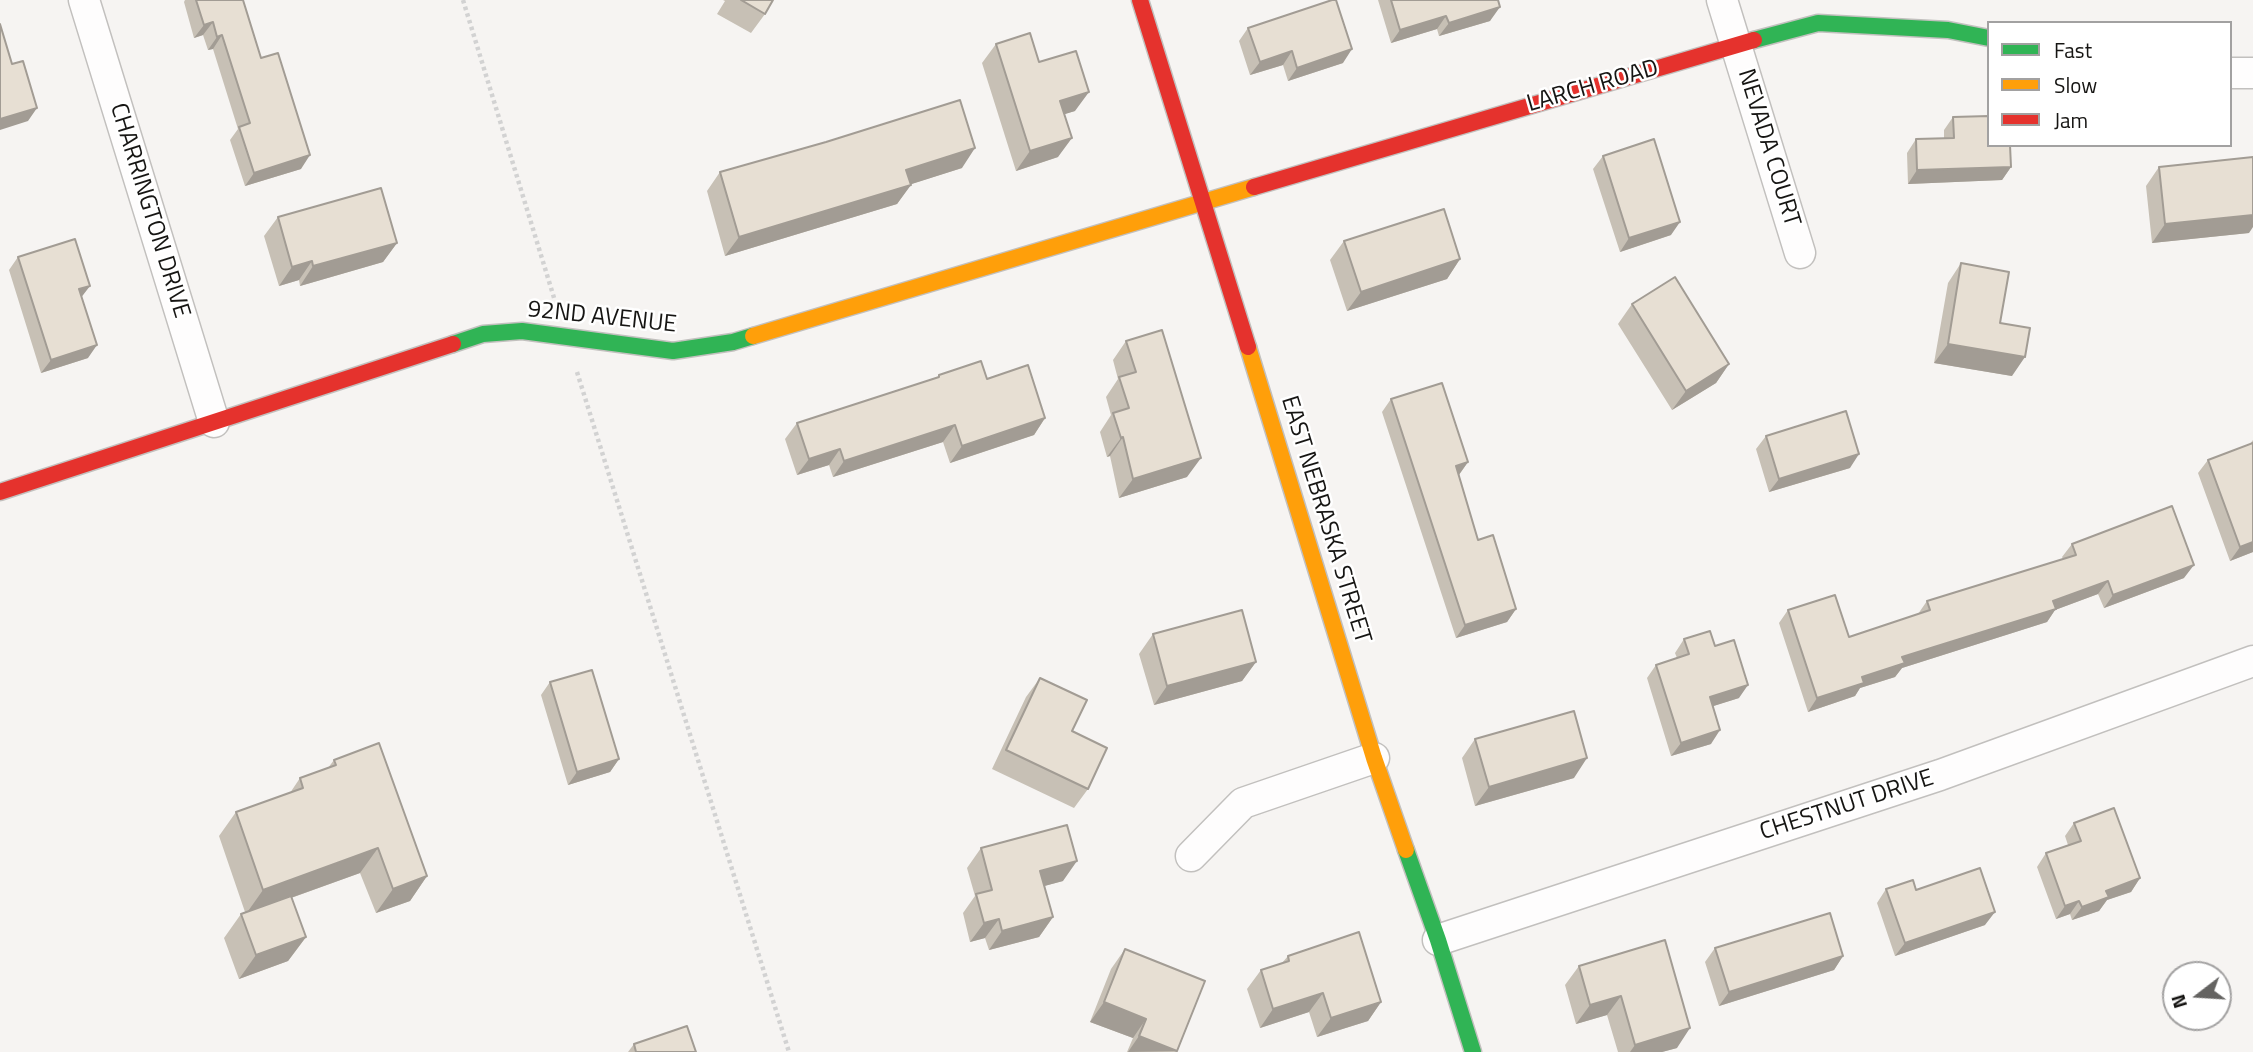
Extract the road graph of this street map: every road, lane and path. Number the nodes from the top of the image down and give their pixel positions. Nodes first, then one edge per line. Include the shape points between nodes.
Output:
1 (84, 0) edge
2 (463, 0) edge
3 (1140, 0) edge
4 (1722, 0) edge
5 (1987, 38) edge
6 (1737, 44) junction
7 (2232, 73) edge
8 (2253, 73) edge
9 (1204, 202) junction
10 (1800, 253) dead end
11 (558, 311) dead end
12 (576, 368) dead end
13 (214, 422) junction
14 (0, 492) edge
15 (2253, 661) edge
16 (1374, 758) junction
17 (1191, 856) dead end
18 (1438, 940) junction
19 (789, 1052) edge
20 (1473, 1052) edge

1 - 13 street, CHARRINGTON DRIVE
2 - 11 path
3 - 9 street, EAST NEBRASKA STREET
4 - 6 street, NEVADA COURT
5 - 6 street, LARCH ROAD via 1948,30 1818,23
6 - 9 street, LARCH ROAD
6 - 10 street, NEVADA COURT
7 - 8 street
9 - 13 street, 92ND AVENUE via 733,342 673,351 522,331 483,334
9 - 16 street, EAST NEBRASKA STREET
12 - 19 path
13 - 14 street, 92ND AVENUE
15 - 18 street, CHESTNUT DRIVE via 1940,775
16 - 17 street via 1243,803
16 - 18 street, EAST NEBRASKA STREET
18 - 20 street, EAST NEBRASKA STREET

